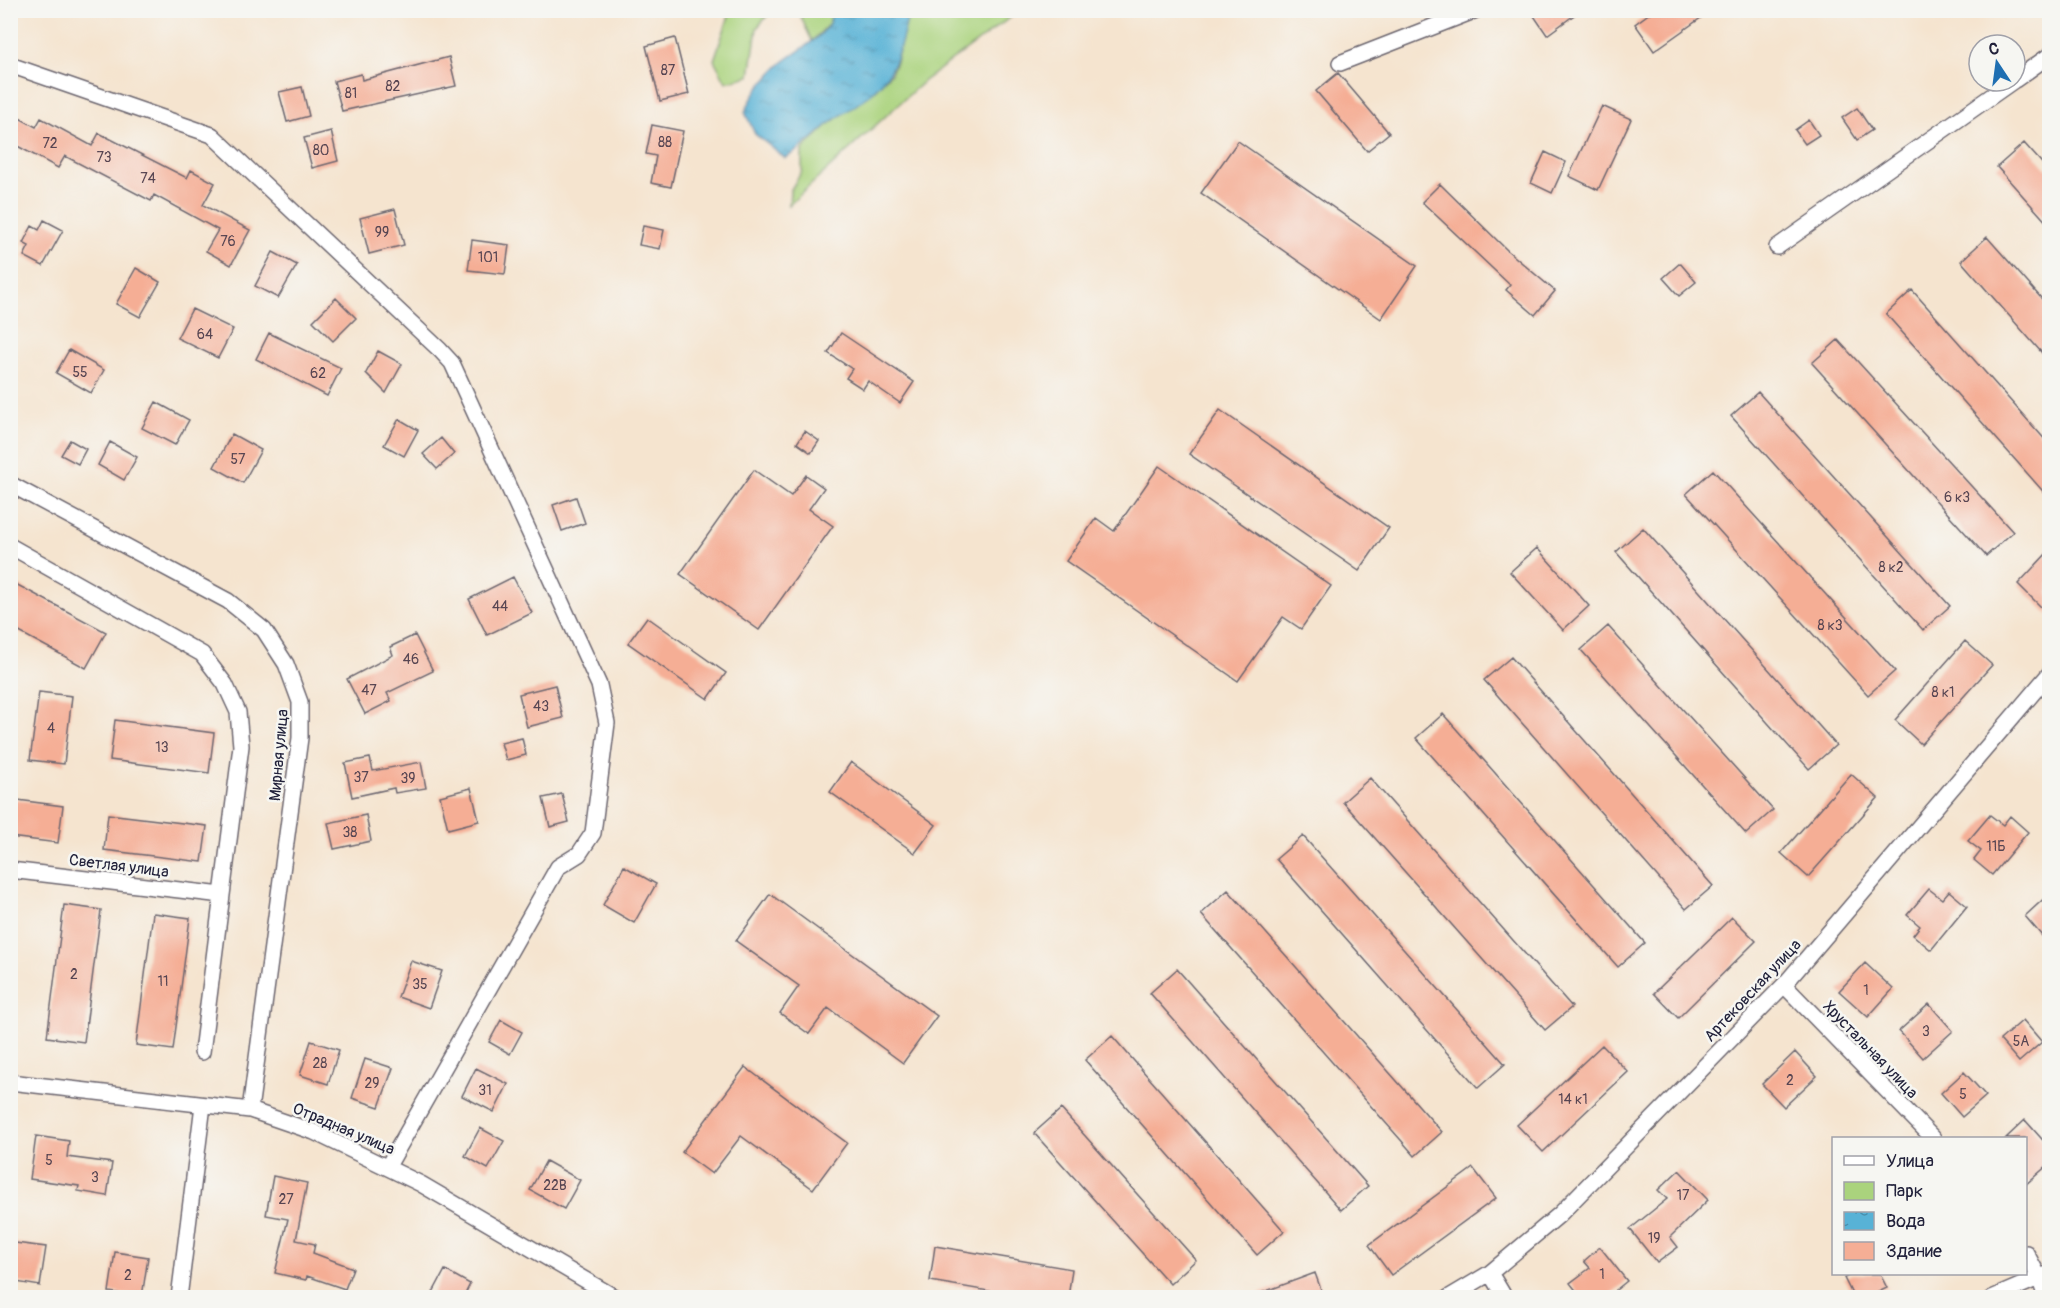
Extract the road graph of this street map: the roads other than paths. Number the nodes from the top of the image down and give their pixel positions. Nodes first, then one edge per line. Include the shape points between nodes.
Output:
1 (1476, 10) edge
2 (2049, 56) edge
3 (1340, 63) dead end
4 (10, 65) edge
5 (2027, 71) edge
6 (1996, 93) edge
7 (1777, 247) dead end
8 (10, 484) edge
9 (10, 546) edge
10 (2049, 673) edge
11 (10, 870) edge
12 (222, 895) junction
13 (1784, 985) junction
14 (202, 1052) dead end
15 (10, 1082) edge
16 (203, 1105) junction
17 (250, 1110) junction
18 (1932, 1137) edge
19 (388, 1166) junction
20 (2027, 1255) edge
21 (1490, 1273) junction
22 (2044, 1275) edge
23 (179, 1298) edge
24 (616, 1298) edge
25 (1448, 1298) edge
26 (1505, 1298) edge
27 (1992, 1298) edge
28 (2046, 1298) edge

1 - 3 street
2 - 5 street
4 - 19 street via 212,135 440,350 452,363 599,685 607,723 593,832 579,854 558,867
6 - 7 street
8 - 17 street, Мирная улица via 228,602 264,630 286,664 300,702 300,738
9 - 12 street via 202,654 225,684 238,712 242,746
10 - 13 street, Артековская улица
11 - 12 street, Светлая улица
12 - 14 street
13 - 18 street, Хрустальная улица
13 - 21 street, Артековская улица via 1559,1215
15 - 16 street, Отрадная улица
16 - 17 street, Отрадная улица
16 - 23 street
17 - 19 street, Отрадная улица via 314,1132
19 - 24 street, Отрадная улица
20 - 22 street
21 - 25 street, Артековская улица
21 - 26 street
22 - 27 street
22 - 28 street

